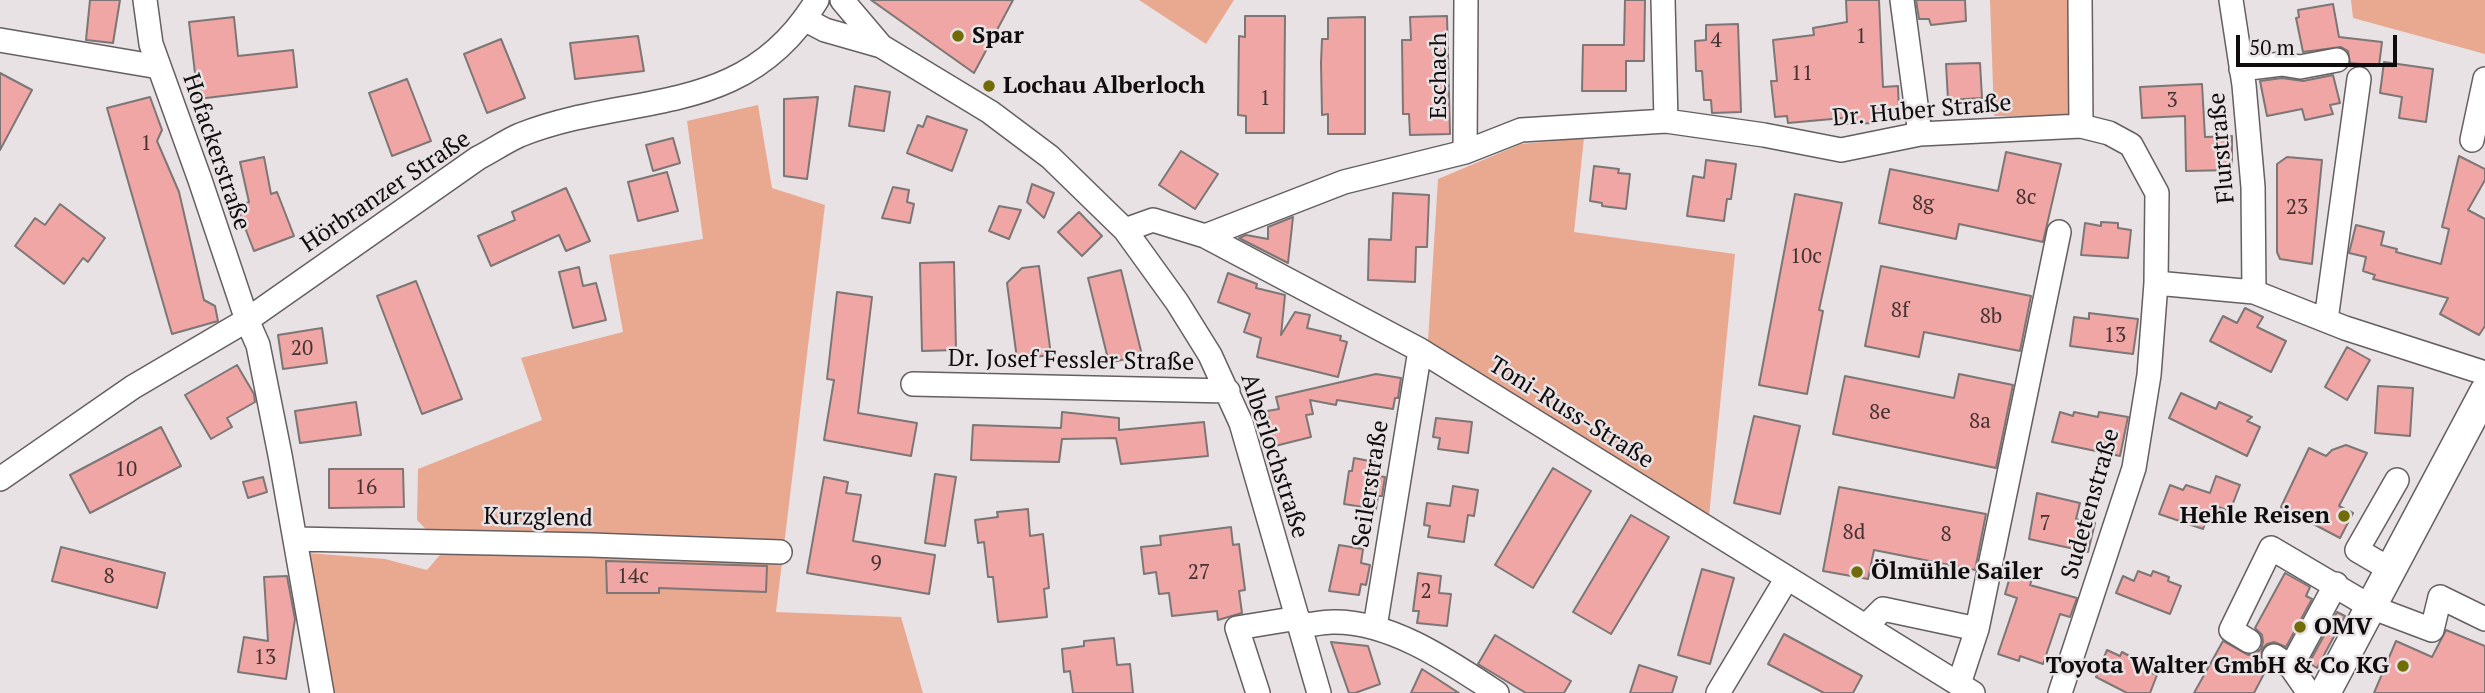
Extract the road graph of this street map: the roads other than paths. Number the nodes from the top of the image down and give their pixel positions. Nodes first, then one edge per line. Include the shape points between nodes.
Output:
1 (145, 0) edge
2 (817, 0) edge
3 (842, 0) edge
4 (1466, 0) edge
5 (1664, 0) edge
6 (1902, 0) edge
7 (2080, 0) edge
8 (2231, 0) edge
9 (804, 19) junction
10 (0, 40) edge
11 (881, 46) junction
12 (2337, 60) dead end
13 (159, 67) junction
14 (2241, 69) junction
15 (2359, 79) dead end
16 (2485, 79) edge
17 (1667, 121) junction
18 (2081, 126) junction
19 (1920, 134) junction
20 (2472, 140) dead end
21 (1465, 152) junction
22 (1125, 230) junction
23 (2059, 232) dead end
24 (1205, 236) junction
25 (2156, 283) junction
26 (2254, 292) junction
27 (247, 320) junction
28 (2326, 320) junction
29 (1420, 349) junction
30 (2485, 373) edge
31 (913, 384) dead end
32 (1228, 391) junction
33 (2485, 392) edge
34 (0, 479) edge
35 (2397, 480) dead end
36 (295, 539) junction
37 (780, 552) dead end
38 (2391, 570) junction
39 (1787, 578) junction
40 (2336, 584) junction
41 (2371, 607) junction
42 (2485, 620) edge
43 (1299, 622) junction
44 (1866, 626) junction
45 (1375, 627) junction
46 (1977, 629) junction
47 (2249, 641) dead end
48 (1966, 689) edge
49 (322, 693) edge
50 (1258, 693) edge
51 (1319, 693) edge
52 (1497, 693) edge
53 (1718, 693) edge
54 (2060, 693) edge
55 (2309, 693) edge
56 (2325, 693) edge

1 - 13 street, Hofackerstraße
2 - 9 street, Hörbranzer Straße
3 - 11 street, Alberlochstraße
4 - 21 street, Eschach
5 - 17 street
6 - 19 street
7 - 18 street
8 - 14 street, Flurstraße
9 - 11 street, Alberlochstraße
9 - 27 street, Hörbranzer Straße via 761,61 707,91 519,135 470,164
10 - 13 street
11 - 22 street, Alberlochstraße via 990,112 1050,157
12 - 14 street via 2300,67 2282,64
13 - 27 street, Hofackerstraße
14 - 26 street, Flurstraße via 2253,187
15 - 28 street
16 - 20 street
17 - 19 street, Dr. Huber Straße via 1841,150
17 - 21 street, Dr. Huber Straße via 1521,130
18 - 19 street, Dr. Huber Straße
18 - 25 street, Dr. Huber Straße via 2131,145 2157,193
21 - 24 street, Dr. Huber Straße via 1344,182
22 - 24 street, Toni-Russ-Straße via 1153,220
22 - 32 street, Alberlochstraße via 1189,321
23 - 46 street
24 - 29 street, Toni-Russ-Straße
25 - 26 street
25 - 54 street, Sudetenstraße via 2150,375 2134,468
26 - 28 street
27 - 34 street, Hörbranzer Straße via 133,387
27 - 36 street via 258,345
28 - 30 street
29 - 39 street, Toni-Russ-Straße
29 - 45 street, Seilerstraße
31 - 32 street, Dr. Josef Fessler Straße
32 - 43 street, Alberlochstraße
33 - 38 main road
35 - 38 street via 2357,550
36 - 37 street, Kurzglend
36 - 49 street
38 - 41 main road
39 - 44 street, Toni-Russ-Straße
39 - 53 street
40 - 41 street
40 - 47 street via 2271,548 2231,630
40 - 55 street via 2282,662
41 - 42 street via 2432,630 2440,597
41 - 56 main road
43 - 45 street
43 - 50 street via 1237,628
43 - 51 street, Alberlochstraße
44 - 46 street via 1884,609
44 - 48 street, Toni-Russ-Straße
45 - 52 street via 1442,656
46 - 48 street

